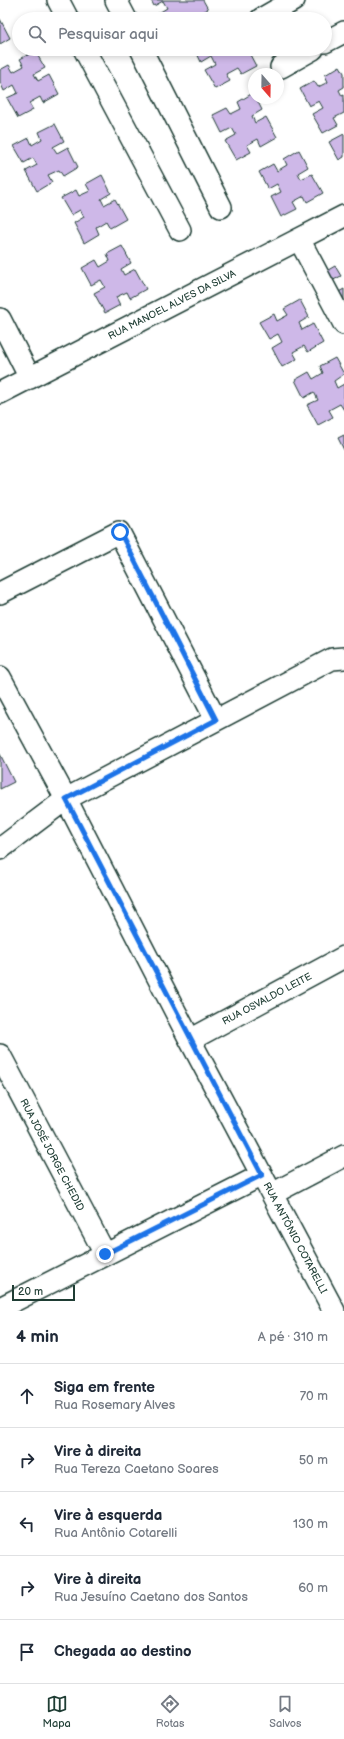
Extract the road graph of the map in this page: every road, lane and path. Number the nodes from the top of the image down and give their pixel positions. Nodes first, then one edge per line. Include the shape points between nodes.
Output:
1 (58, 0) edge
2 (116, 0) edge
3 (294, 0) edge
4 (64, 12) edge
5 (122, 12) edge
6 (273, 12) edge
7 (344, 32) edge
8 (332, 38) edge
9 (88, 56) edge
10 (145, 56) edge
11 (301, 56) edge
12 (281, 67) dead end
13 (221, 207) dead end
14 (344, 216) edge
15 (180, 230) dead end
16 (299, 239) junction
17 (0, 319) edge
18 (344, 324) edge
19 (30, 378) junction
20 (0, 393) edge
21 (0, 593) edge
22 (344, 658) edge
23 (0, 678) edge
24 (216, 720) junction
25 (66, 799) junction
26 (0, 849) edge
27 (344, 957) edge
28 (190, 1040) junction
29 (0, 1055) edge
30 (344, 1156) edge
31 (262, 1175) junction
32 (272, 1194) junction
33 (105, 1254) junction
34 (0, 1308) edge
35 (334, 1311) edge

1 - 4 street
2 - 5 street
3 - 6 street
7 - 8 street
9 - 15 street
10 - 13 street
11 - 12 street
14 - 16 street, RUA MANOEL ALVES DA SILVA
16 - 18 street
16 - 19 street, RUA MANOEL ALVES DA SILVA
17 - 19 street
19 - 20 street, RUA MANOEL ALVES DA SILVA
21 - 24 street via 120,532
22 - 24 street via 332,660
23 - 25 street, RUA ANTÔNIO COTARELLI
24 - 25 street
25 - 26 street
25 - 28 street, RUA ANTÔNIO COTARELLI
27 - 28 street, RUA OSVALDO LEITE
28 - 31 street, RUA ANTÔNIO COTARELLI
29 - 33 street, RUA JOSÉ JORGE CHEDID
30 - 32 street
31 - 32 street, RUA ANTÔNIO COTARELLI
31 - 33 street
32 - 35 street, RUA ANTÔNIO COTARELLI
33 - 34 street

